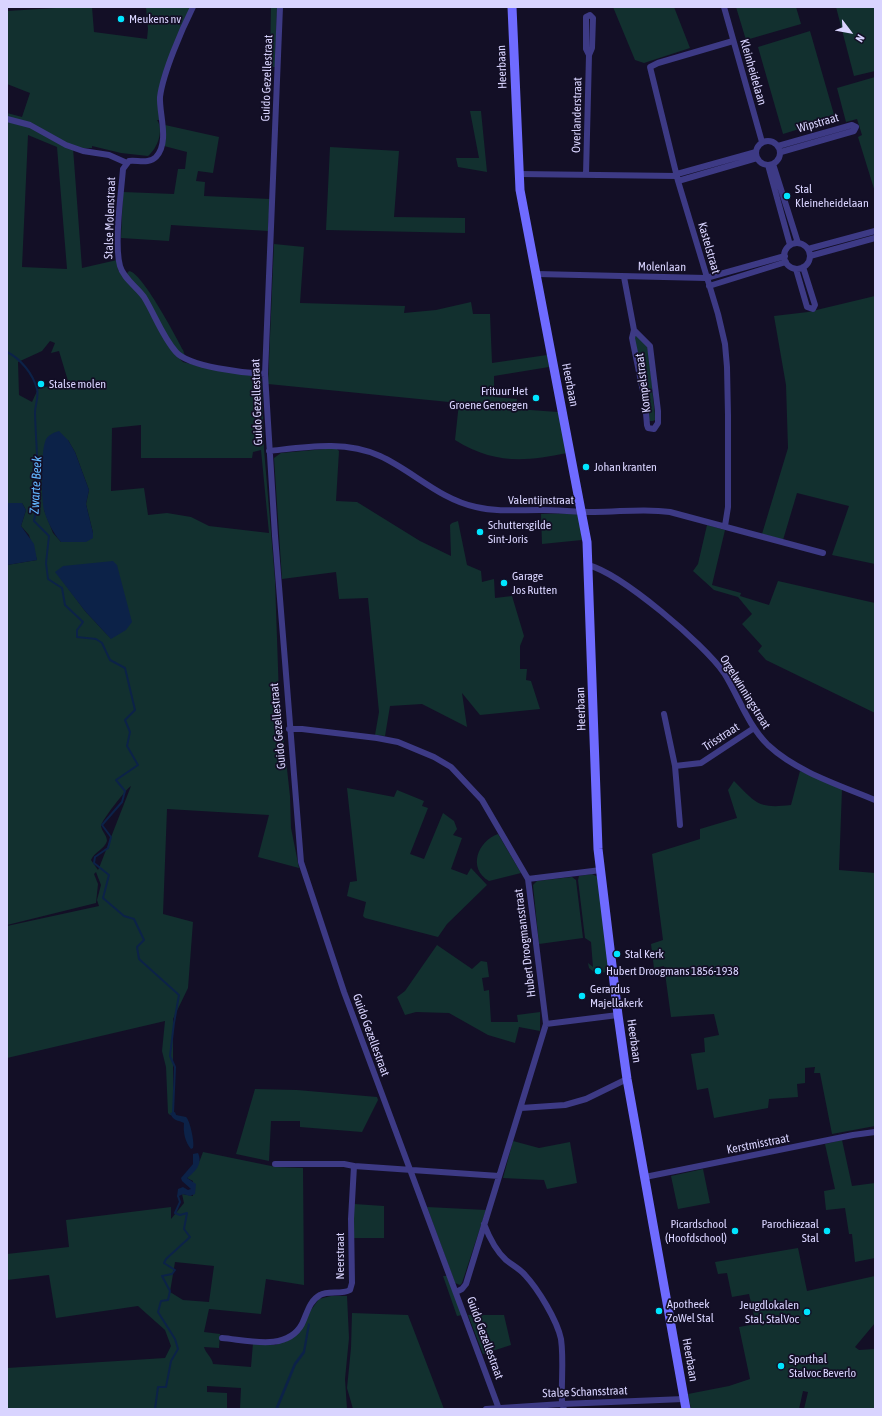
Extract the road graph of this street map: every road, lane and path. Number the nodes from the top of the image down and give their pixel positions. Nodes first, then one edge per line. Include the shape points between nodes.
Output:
1 (193, 7) edge
2 (280, 7) edge
3 (512, 7) edge
4 (724, 7) edge
5 (733, 41) junction
6 (589, 55) junction
7 (7, 119) edge
8 (762, 142) junction
9 (779, 149) junction
10 (757, 155) junction
11 (126, 163) junction
12 (770, 164) junction
13 (519, 174) junction
14 (586, 174) junction
15 (677, 177) junction
16 (875, 231) edge
17 (875, 238) edge
18 (798, 243) junction
19 (790, 245) junction
20 (808, 249) junction
21 (810, 256) junction
22 (785, 259) junction
23 (803, 267) junction
24 (796, 269) junction
25 (537, 274) junction
26 (624, 277) junction
27 (706, 278) junction
28 (709, 286) junction
29 (634, 330) junction
30 (265, 374) junction
31 (269, 450) junction
32 (582, 511) junction
33 (725, 526) junction
34 (823, 553) dead end
35 (588, 564) junction
36 (664, 714) dead end
37 (754, 728) junction
38 (289, 729) junction
39 (675, 766) junction
40 (875, 800) edge
41 (680, 825) dead end
42 (601, 870) junction
43 (528, 879) junction
44 (618, 1016) junction
45 (546, 1024) junction
46 (627, 1079) junction
47 (521, 1108) junction
48 (875, 1132) edge
49 (275, 1164) dead end
50 (354, 1166) junction
51 (410, 1170) junction
52 (498, 1176) junction
53 (645, 1177) junction
54 (484, 1224) junction
55 (456, 1292) junction
56 (222, 1338) dead end
57 (684, 1400) junction
58 (563, 1406) edge
59 (498, 1408) edge
60 (486, 1409) edge
61 (686, 1409) edge

1 - 11 street, Stalse Molenstraat via 174,51 161,94 163,131 159,153 148,161
2 - 30 street, Guido Gezellestraat
3 - 13 street, Heerbaan
4 - 5 street, Kleinheidelaan
5 - 8 street, Kleinheidelaan
5 - 15 street, Kastelstraat via 650,67
6 - 6 street, Overlanderstraat via 592,48 593,18 590,15 586,17 586,49
6 - 14 street, Overlanderstraat
7 - 11 street via 30,125 66,145 109,155
8 - 9 street via 771,141
8 - 10 street
9 - 9 street, Wipstraat via 854,132 856,127 852,125
9 - 12 street via 778,159
10 - 12 street via 760,161
10 - 15 street
11 - 30 street, Stalse Molenstraat via 123,169 119,232 121,271 143,295 172,347 185,360 236,371
12 - 18 street
12 - 19 street
13 - 14 street
13 - 25 street, Heerbaan
14 - 15 street
15 - 27 street, Kastelstraat
16 - 20 street
17 - 21 street
18 - 19 street
18 - 20 street
19 - 22 street via 785,252
20 - 21 street
21 - 23 street
22 - 24 street via 789,266
22 - 27 street, Molenlaan
22 - 28 street
23 - 24 street
23 - 24 street via 813,309 807,307
25 - 26 street, Molenlaan
25 - 32 street, Heerbaan
26 - 27 street, Molenlaan
26 - 29 street, Kompelstraat
27 - 28 street, Kastelstraat
28 - 33 street, Kastelstraat via 725,344 727,367 728,507
29 - 29 street, Kompelstraat via 632,338 645,401 646,421 648,428 654,429 658,423 658,411 650,346
30 - 31 street, Guido Gezellestraat
31 - 32 street, Valentijnstraat via 352,447 379,456 442,495 472,506 503,511
31 - 38 street, Guido Gezellestraat
32 - 33 street, Valentijnstraat via 659,510
32 - 35 street, Heerbaan
33 - 34 street, Valentijnstraat
35 - 37 street, Orgelwinningstraat via 601,569 638,593 704,650 724,674
35 - 42 street, Heerbaan
36 - 39 street
37 - 39 street, Trisstraat via 701,763
37 - 40 street, Orgelwinningstraat via 769,746 792,762
38 - 43 street, Hubert Droogmansstraat via 398,742 451,767 482,800
38 - 51 street, Guido Gezellestraat via 301,862 344,992
39 - 41 street
42 - 43 street
42 - 44 street, Heerbaan
43 - 45 street, Hubert Droogmansstraat
44 - 45 street
44 - 46 street, Heerbaan
45 - 47 street, Hubert Droogmansstraat
46 - 47 street via 565,1105
46 - 53 street, Heerbaan
47 - 52 street, Hubert Droogmansstraat
48 - 53 street, Kerstmisstraat
49 - 50 street
50 - 51 street
50 - 56 street, Neerstraat via 350,1290 320,1295 312,1302 301,1326 285,1339 274,1342
51 - 52 street
51 - 55 street, Guido Gezellestraat
52 - 54 street, Hubert Droogmansstraat
53 - 57 street, Heerbaan
54 - 55 street, Hubert Droogmansstraat via 466,1284
54 - 58 street via 496,1248 505,1259 525,1274 535,1288 557,1327 561,1338
55 - 59 street, Guido Gezellestraat
57 - 58 street, Stalse Schansstraat
57 - 61 street, Heerbaan
58 - 59 street, Stalse Schansstraat
59 - 60 street, Stalse Schansstraat

